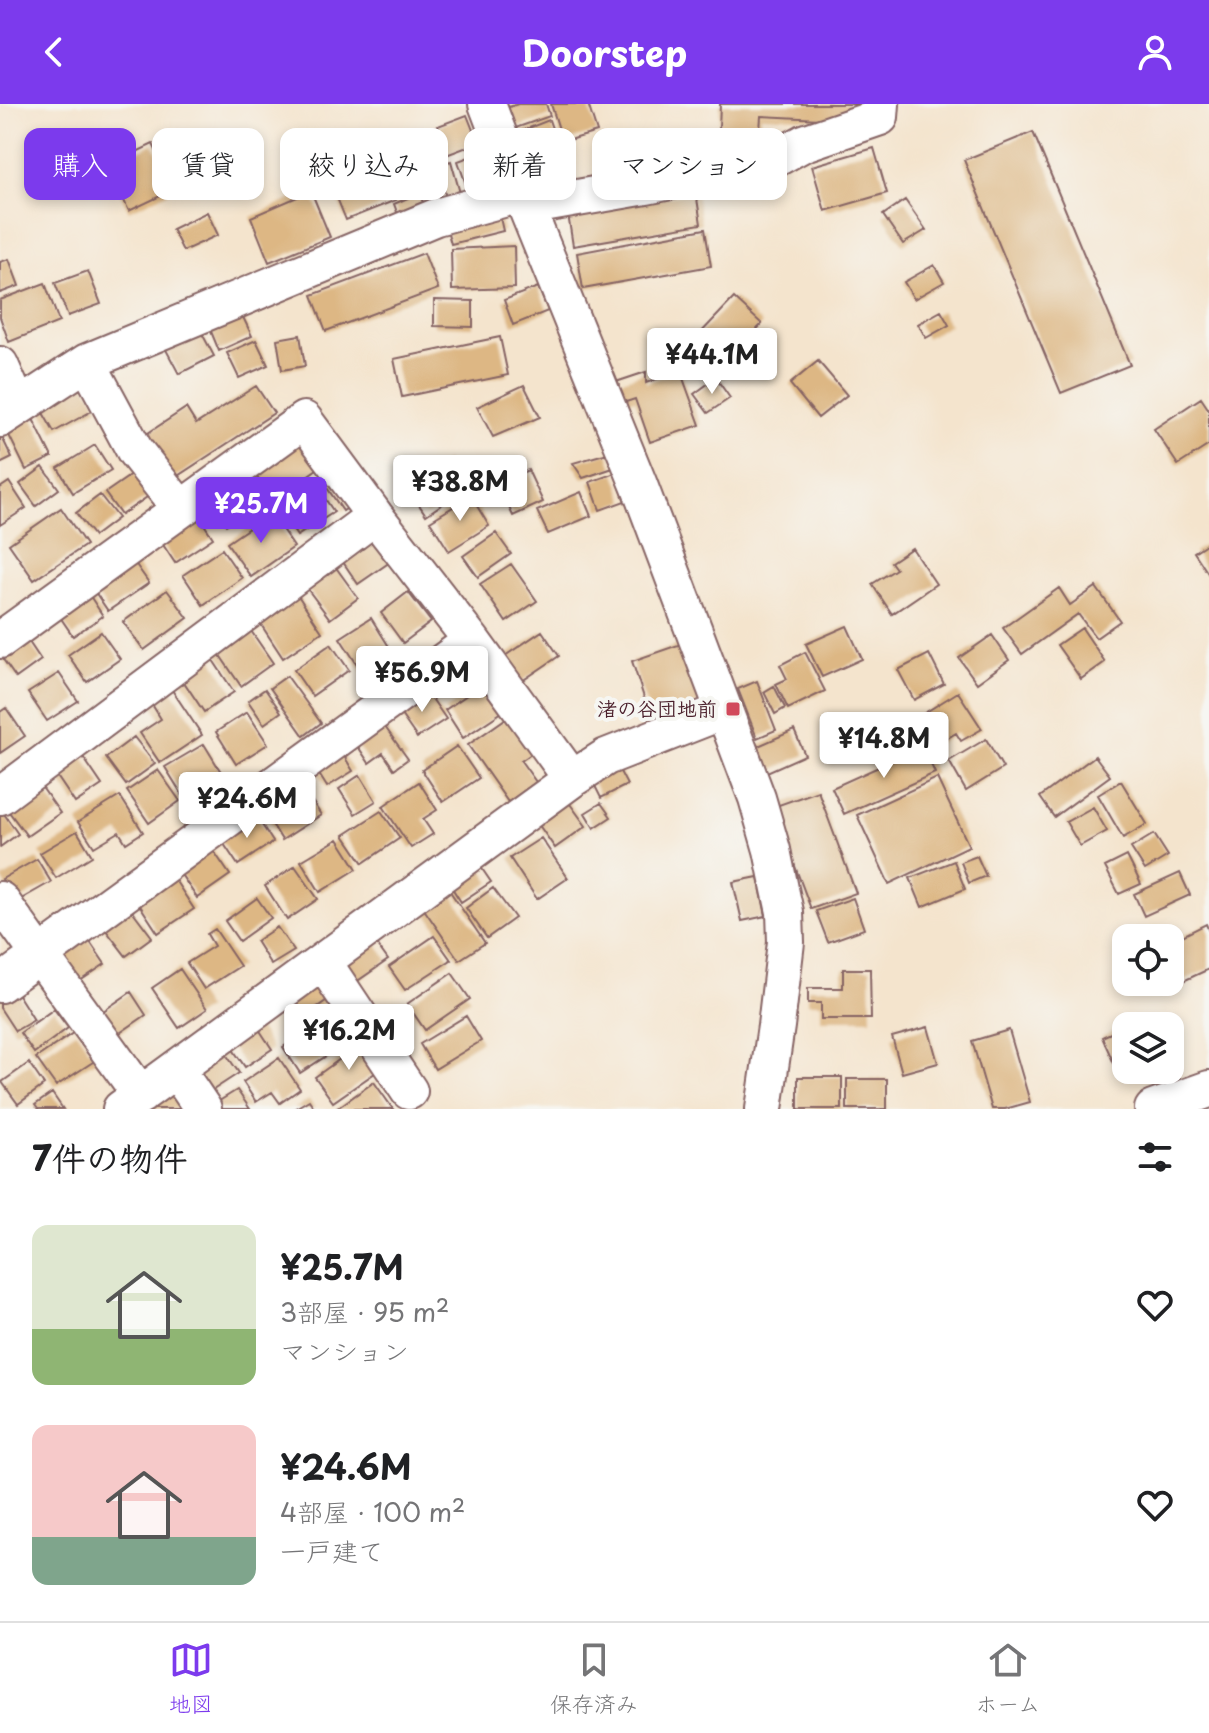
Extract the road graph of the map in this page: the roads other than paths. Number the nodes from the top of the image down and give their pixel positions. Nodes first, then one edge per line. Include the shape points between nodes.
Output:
1 (487, 104) edge
2 (881, 104) edge
3 (523, 201) junction
4 (87, 362) junction
5 (0, 365) edge
6 (9, 412) edge
7 (180, 508) junction
8 (375, 516) junction
9 (0, 640) edge
10 (472, 641) junction
11 (723, 711) junction
12 (572, 779) junction
13 (0, 796) edge
14 (0, 900) edge
15 (40, 956) junction
16 (323, 962) junction
17 (0, 984) edge
18 (176, 1069) junction
19 (1209, 1089) edge
20 (409, 1091) dead end
21 (131, 1102) edge
22 (203, 1109) edge
23 (764, 1109) edge
24 (1153, 1109) edge

1 - 3 street
2 - 3 street via 880,117 804,143 771,161 646,186
3 - 4 street via 436,217
3 - 11 street via 639,485
4 - 6 street
4 - 7 street via 135,451
5 - 6 street
7 - 8 street via 304,420
7 - 9 street
8 - 10 street
8 - 13 street
10 - 12 street
10 - 15 street
11 - 12 street via 606,757
11 - 23 street via 766,827 785,912 783,972
12 - 16 street
14 - 15 street
15 - 17 street
15 - 21 street
16 - 18 street
16 - 20 street
18 - 21 street
18 - 22 street
19 - 24 street

